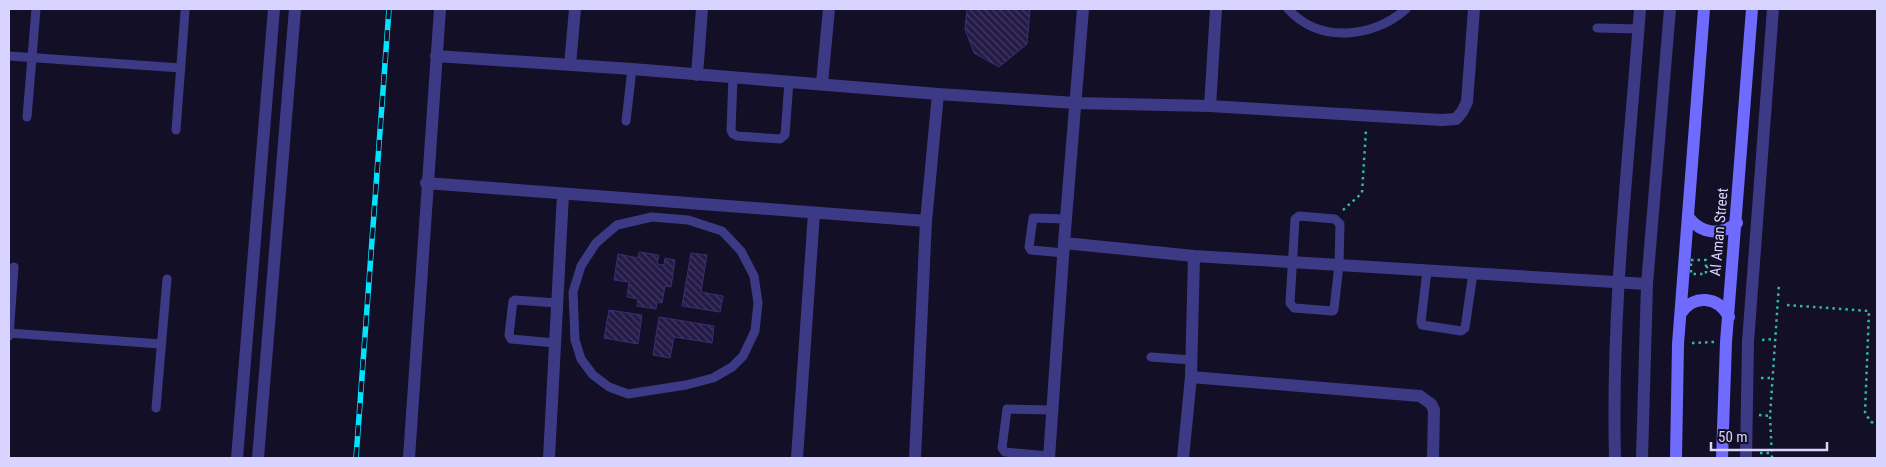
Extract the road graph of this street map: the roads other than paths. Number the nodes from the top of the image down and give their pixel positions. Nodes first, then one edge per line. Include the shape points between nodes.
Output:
1 (36, 9) edge
2 (274, 9) edge
3 (295, 9) edge
4 (440, 9) edge
5 (575, 9) edge
6 (702, 9) edge
7 (829, 9) edge
8 (1083, 9) edge
9 (1216, 9) edge
10 (1288, 9) edge
11 (1406, 9) edge
12 (1474, 9) edge
13 (1640, 9) edge
14 (1670, 9) edge
15 (1704, 9) edge
16 (1752, 9) edge
17 (1773, 9) edge
18 (186, 11) dead end
19 (1597, 28) dead end
20 (1638, 29) junction
21 (9, 56) edge
22 (436, 56) junction
23 (32, 58) junction
24 (570, 65) junction
25 (181, 68) junction
26 (632, 69) junction
27 (697, 74) junction
28 (733, 77) junction
29 (789, 81) junction
30 (822, 83) junction
31 (938, 94) junction
32 (1075, 103) junction
33 (1210, 106) junction
34 (27, 117) dead end
35 (626, 121) dead end
36 (176, 130) dead end
37 (426, 183) junction
38 (563, 194) junction
39 (673, 202) junction
40 (814, 213) junction
41 (1689, 218) junction
42 (672, 219) junction
43 (1066, 219) junction
44 (926, 221) junction
45 (1737, 223) junction
46 (1064, 248) junction
47 (1194, 256) junction
48 (1293, 262) junction
49 (1339, 265) junction
50 (14, 267) dead end
51 (1427, 270) junction
52 (1472, 273) junction
53 (167, 279) dead end
54 (1619, 282) junction
55 (1647, 284) junction
56 (558, 303) junction
57 (1680, 313) junction
58 (1729, 317) junction
59 (557, 318) junction
60 (574, 320) junction
61 (9, 334) edge
62 (555, 343) junction
63 (162, 344) junction
64 (1151, 357) dead end
65 (1191, 360) junction
66 (1190, 377) junction
67 (156, 408) dead end
68 (1052, 410) junction
69 (1049, 457) edge
70 (237, 458) edge
71 (258, 458) edge
72 (409, 458) edge
73 (550, 458) edge
74 (797, 458) edge
75 (915, 458) edge
76 (1184, 458) edge
77 (1433, 458) edge
78 (1615, 458) edge
79 (1642, 458) edge
80 (1676, 458) edge
81 (1722, 458) edge
82 (1746, 458) edge

1 - 23 lane
2 - 70 street
3 - 71 street
4 - 22 street
5 - 24 street
6 - 27 street
7 - 30 street
8 - 32 street
9 - 33 street
10 - 11 lane via 1312,26 1341,34 1367,31 1392,20
12 - 33 street via 1467,102 1456,119
13 - 20 street
14 - 55 street
15 - 41 street, Al Aman Street
16 - 45 street, Al Aman Street
17 - 82 street via 1748,342
18 - 25 lane
19 - 20 lane
20 - 54 street
21 - 23 lane
22 - 24 street
22 - 37 street
23 - 25 lane
23 - 34 lane
24 - 26 street
25 - 36 lane
26 - 27 street
26 - 35 lane
27 - 28 street
28 - 29 street
28 - 29 lane via 731,130 736,136 780,139 785,136
29 - 30 street
30 - 31 street
31 - 32 street
31 - 44 street
32 - 33 street
32 - 43 street
37 - 38 street
37 - 72 street
38 - 39 street
38 - 56 street
39 - 40 street
39 - 42 lane
40 - 44 street
40 - 74 street
41 - 45 street via 1710,232 1725,231
41 - 57 street, Al Aman Street
42 - 60 lane via 652,217 617,225 596,243 581,266 573,292
42 - 60 lane via 688,220 722,231 741,251 754,276 758,303 755,331 743,356 713,378 628,394 609,387 593,375 575,340
43 - 46 street
43 - 46 lane via 1033,218 1029,247 1031,250
44 - 75 street
45 - 58 street, Al Aman Street
46 - 47 street
46 - 68 street
47 - 48 street
47 - 65 street
48 - 49 street
48 - 49 lane via 1291,306 1330,311 1334,309
48 - 49 lane via 1297,217 1338,220
49 - 51 street
50 - 61 lane
51 - 52 street
51 - 52 lane via 1422,325 1461,330 1465,328
52 - 54 street
53 - 63 lane
54 - 55 street
54 - 78 street
55 - 79 street
56 - 59 street
56 - 62 lane via 513,301 509,335 511,339
57 - 58 street via 1689,304 1706,299 1720,305
57 - 80 street, Al Aman Street
58 - 81 street, Al Aman Street
59 - 60 lane
59 - 62 street
61 - 63 lane
62 - 73 street
63 - 67 lane
64 - 65 lane
65 - 66 street
66 - 76 street
66 - 77 street via 1420,396 1434,410
68 - 69 street
68 - 69 lane via 1007,409 1002,448 1005,452

